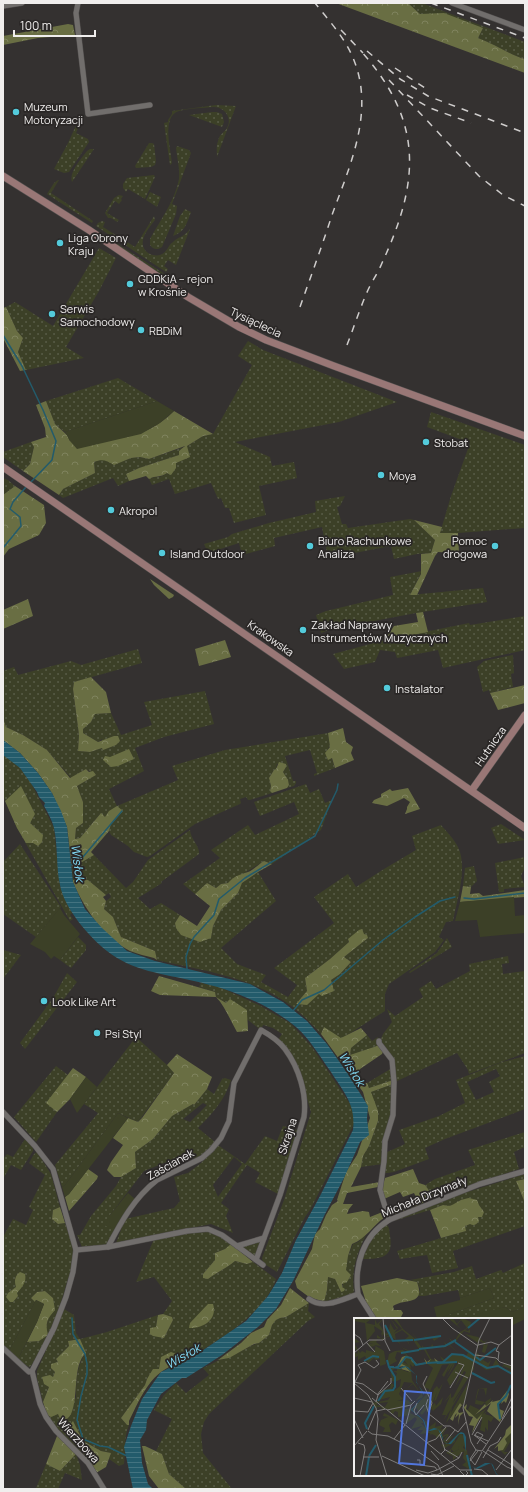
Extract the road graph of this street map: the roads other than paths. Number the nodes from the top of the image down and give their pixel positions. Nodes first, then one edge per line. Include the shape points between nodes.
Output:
1 (22, 3) edge
2 (78, 3) edge
3 (452, 3) edge
4 (3, 6) edge
5 (525, 30) edge
6 (150, 106) dead end
7 (3, 176) edge
8 (525, 436) edge
9 (3, 467) edge
10 (3, 474) edge
11 (13, 474) junction
12 (525, 715) edge
13 (472, 790) junction
14 (525, 828) edge
15 (261, 1030) joint
16 (379, 1041) dead end
17 (3, 1112) edge
18 (525, 1171) edge
19 (389, 1220) junction
20 (264, 1238) junction
21 (237, 1246) junction
22 (108, 1247) junction
23 (76, 1250) junction
24 (256, 1260) junction
25 (263, 1265) dead end
26 (358, 1294) junction
27 (309, 1299) dead end
28 (373, 1318) edge
29 (3, 1348) edge
30 (32, 1371) junction
31 (512, 1461) edge
32 (525, 1473) edge
33 (104, 1489) edge

1 - 4 street
2 - 6 street via 76,13 88,114
3 - 5 street
7 - 8 street, Tysiąclecia via 188,297 239,327 334,366
9 - 11 street, Krakowska
10 - 11 street
11 - 13 street, Krakowska
12 - 13 street, Hutnicza
13 - 14 street, Krakowska
15 - 20 street, Skrajna via 285,1048 298,1072 306,1105 280,1195
15 - 22 street, Zaścianek via 234,1083 229,1120 221,1138 193,1164 150,1185 122,1218
16 - 19 street via 392,1060 394,1082 393,1115 384,1141 380,1190
17 - 23 street via 38,1148 53,1169
18 - 19 street, Michała Drzymały via 480,1184
19 - 26 street, Michała Drzymały via 377,1228 359,1259
20 - 21 street
20 - 24 street, Skrajna
21 - 22 street via 216,1231 203,1229
21 - 24 street
22 - 23 street
23 - 30 street via 66,1297 54,1328
24 - 25 street
26 - 27 street via 325,1304
26 - 28 street
29 - 30 street via 29,1372
30 - 33 street, Wierzbowa via 46,1417 56,1431 88,1463
31 - 32 street

